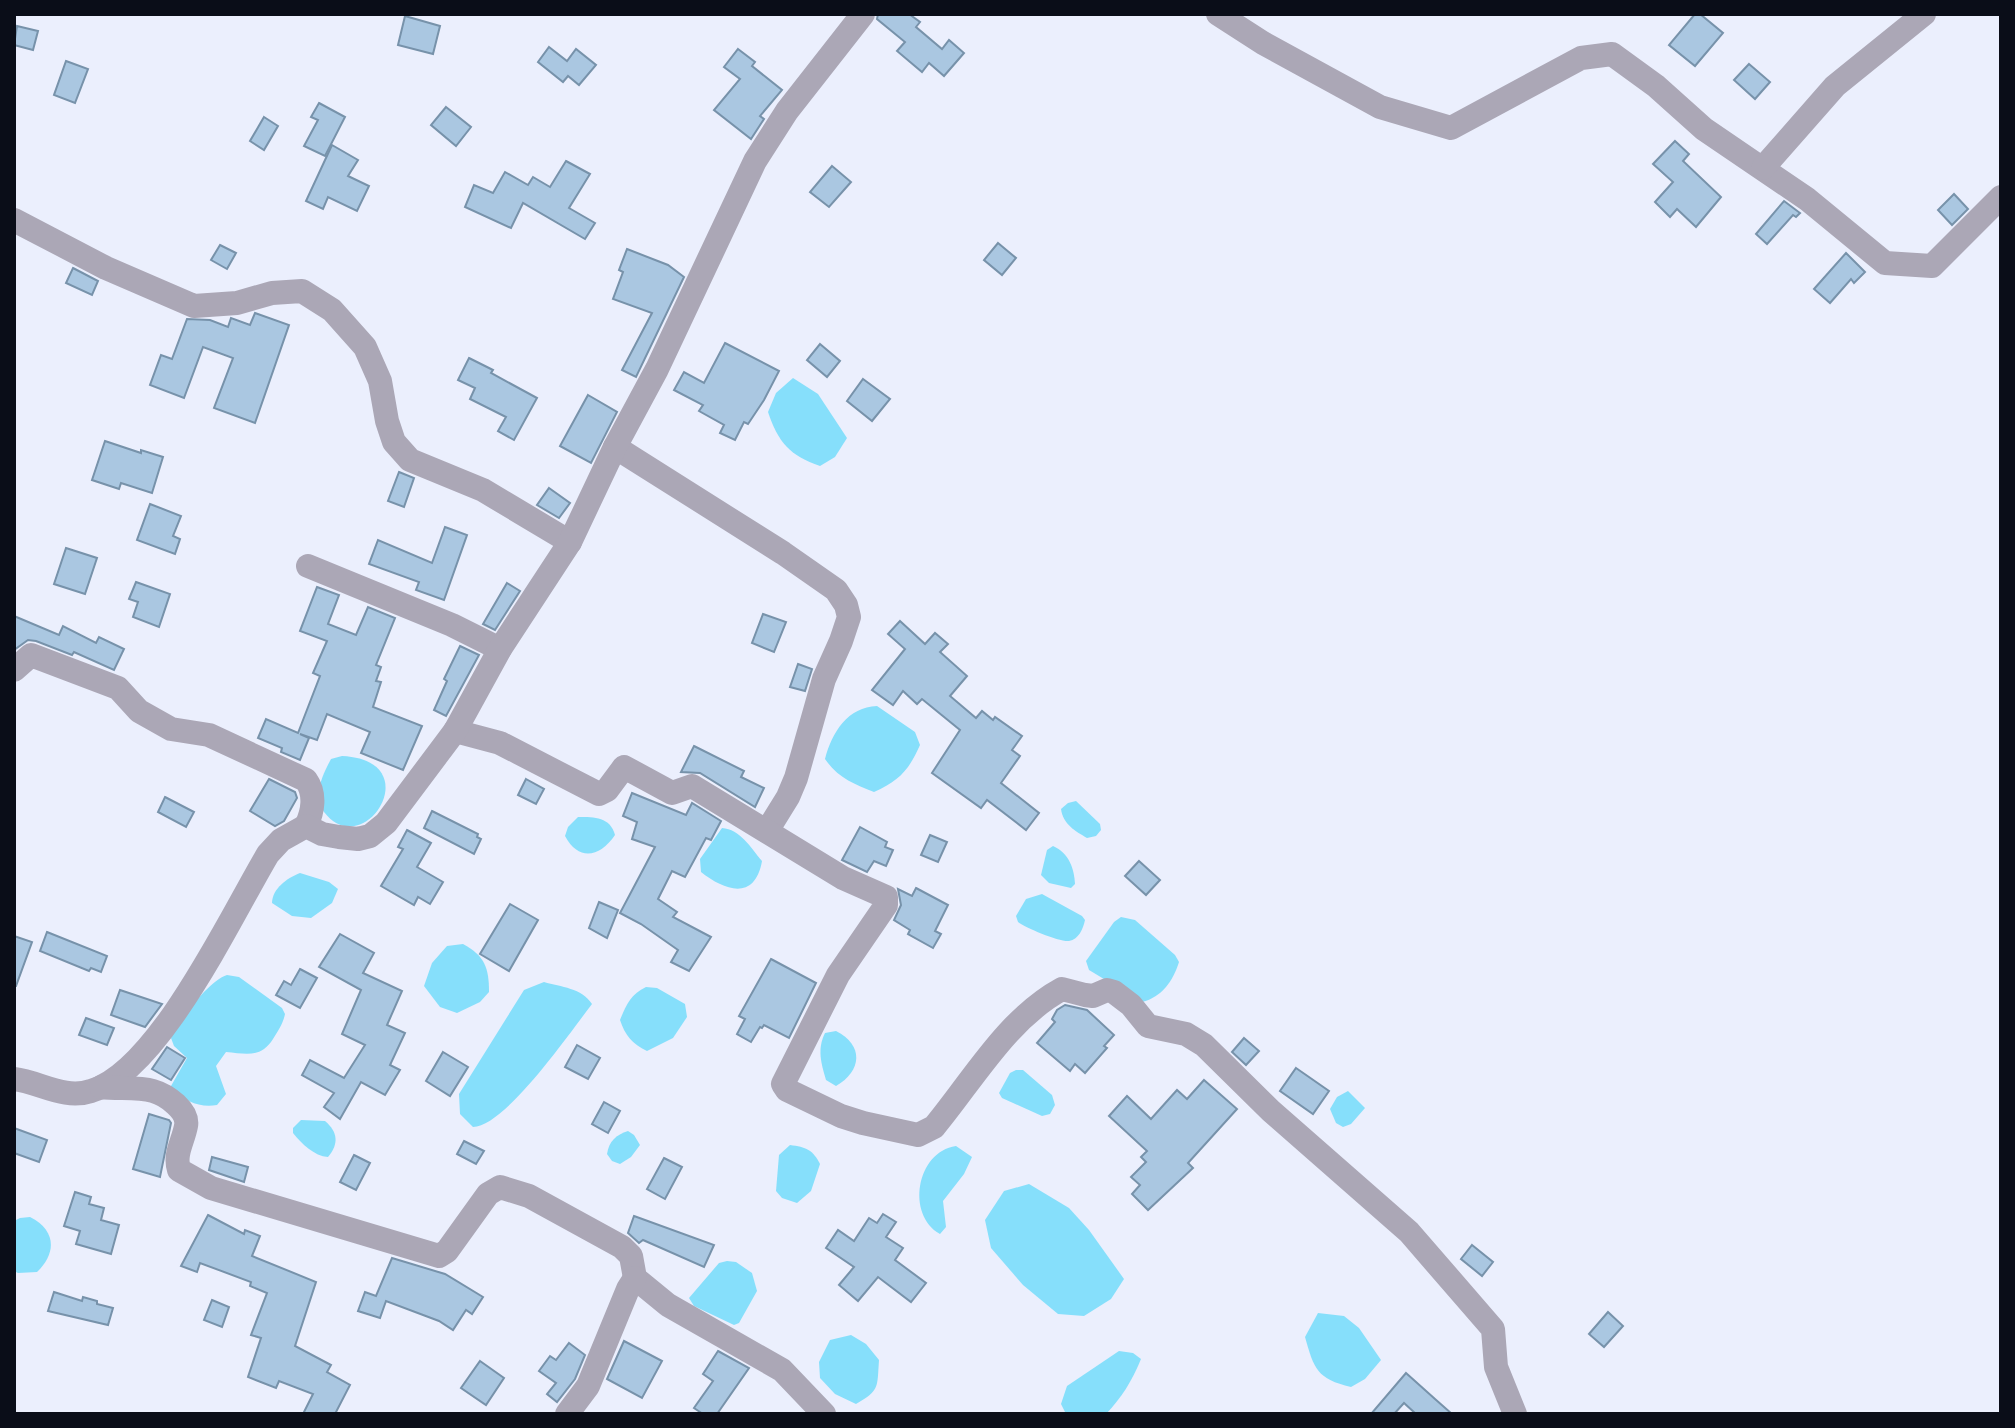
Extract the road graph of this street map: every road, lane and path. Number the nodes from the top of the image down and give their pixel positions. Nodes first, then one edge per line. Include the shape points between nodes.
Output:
1 (863, 14) edge
2 (1218, 14) edge
3 (1924, 14) edge
4 (1763, 168) junction
5 (2001, 197) edge
6 (14, 220) edge
7 (615, 447) junction
8 (570, 542) junction
9 (308, 566) dead end
10 (500, 649) junction
11 (14, 670) edge
12 (455, 731) junction
13 (306, 826) junction
14 (767, 831) junction
15 (14, 1079) edge
16 (101, 1087) junction
17 (635, 1278) junction
18 (567, 1414) edge
19 (824, 1414) edge
20 (1515, 1414) edge

1 - 7 street via 787,111 750,171
2 - 4 street via 1380,107 1451,128 1581,58 1612,54 1704,129
3 - 4 street via 1835,86
4 - 5 street via 1885,263 1932,266
6 - 8 street via 194,306 302,291 332,310 365,347 380,381 394,442 410,460 483,490
7 - 8 street
7 - 14 street via 783,553 836,590 846,605 849,617 824,679 796,778
8 - 10 street
9 - 10 street
10 - 12 street
11 - 13 street via 31,655 93,677 118,688 139,711 171,729 209,735 306,780 313,803
12 - 13 street via 386,823 370,836 339,837
12 - 14 street via 500,743 599,794 624,767 672,793 692,786
13 - 16 street via 268,854 148,1048
14 - 20 street via 888,900 838,975 784,1081 787,1090 841,1116 918,1135 934,1127 1042,1000 1062,989 1093,996 1114,992 1148,1026 1186,1034 1204,1045 1409,1232 1493,1329 1496,1367
15 - 16 street via 66,1094
16 - 17 street via 153,1091 177,1106 187,1122 177,1156 179,1170 211,1188 439,1256 488,1194 500,1187 513,1189 622,1247 631,1256
17 - 18 street via 588,1386
17 - 19 street via 668,1305 782,1370

